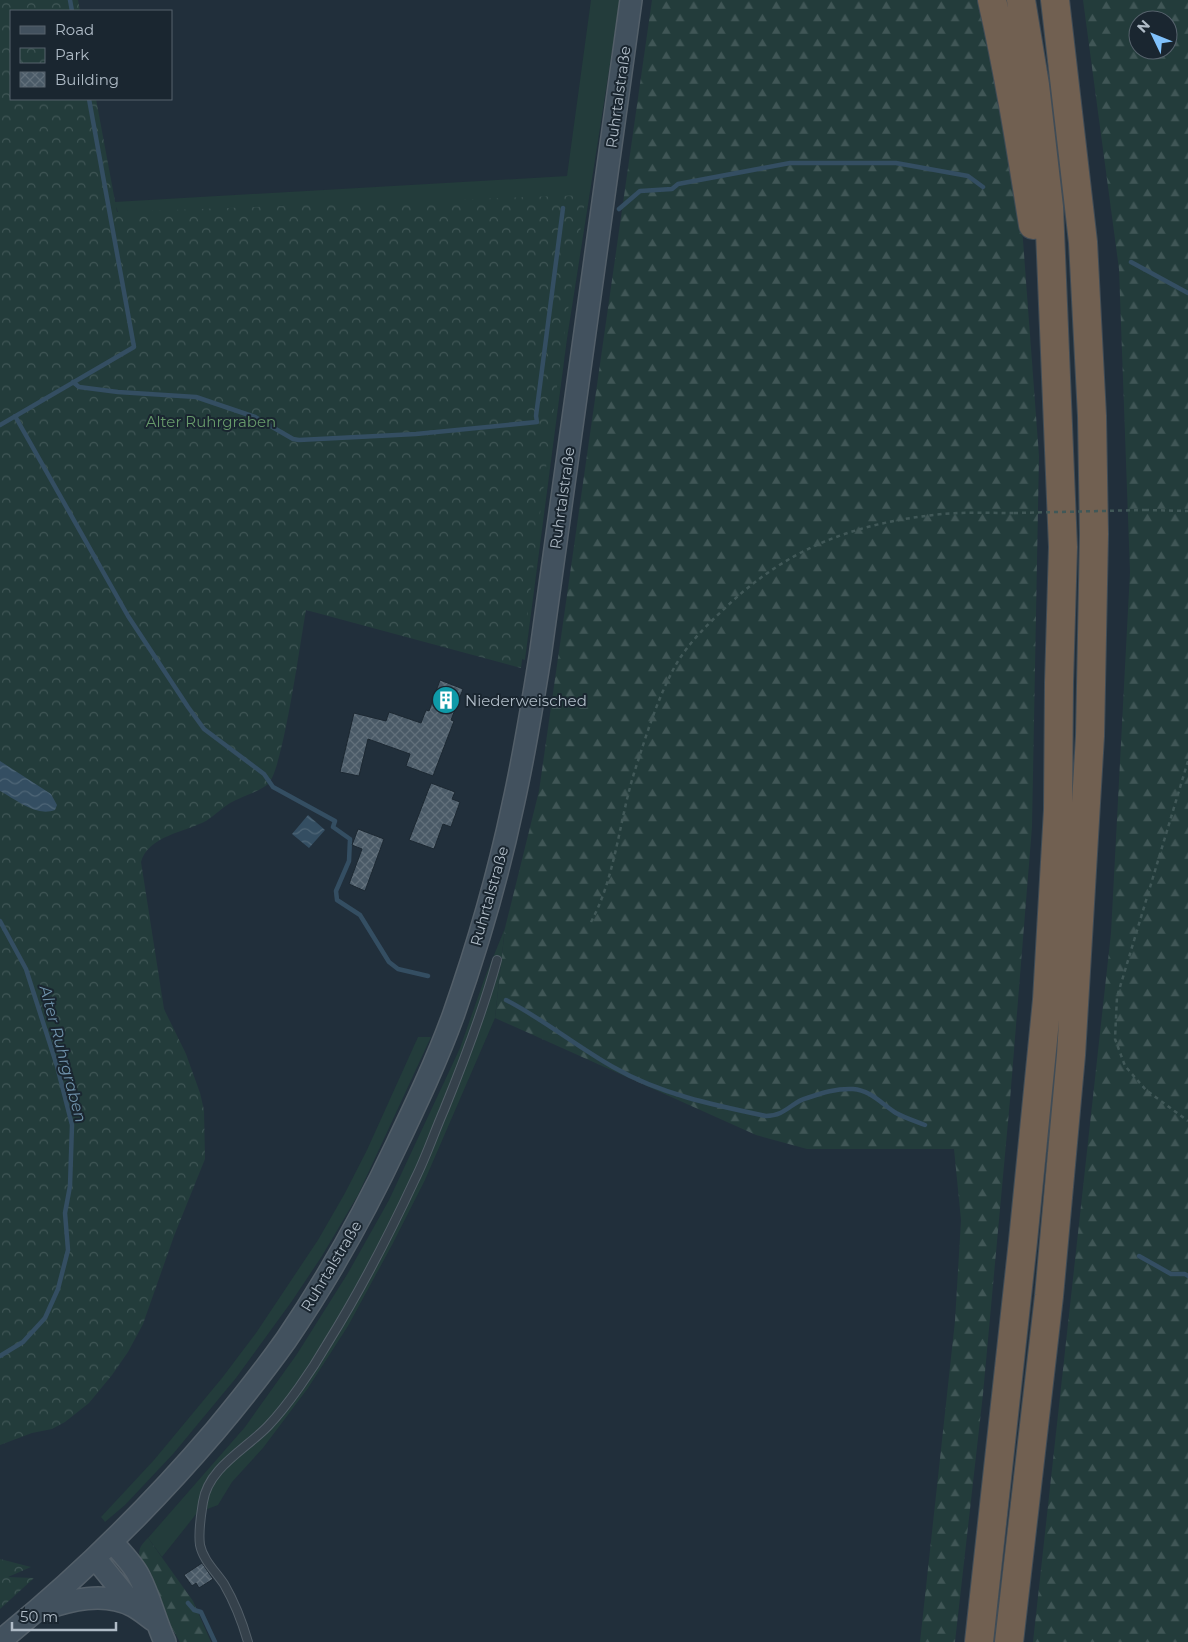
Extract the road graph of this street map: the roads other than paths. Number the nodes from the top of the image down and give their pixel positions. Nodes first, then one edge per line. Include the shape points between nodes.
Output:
1 (631, 0) edge
2 (992, 0) edge
3 (1021, 0) edge
4 (1055, 0) edge
5 (1056, 362) junction
6 (497, 960) dead end
7 (112, 1542) junction
8 (95, 1558) junction
9 (134, 1607) junction
10 (36, 1612) junction
11 (156, 1622) junction
12 (0, 1641) edge
13 (165, 1642) edge
14 (248, 1642) edge
15 (980, 1642) edge
16 (1009, 1642) edge

1 - 7 main road, Ruhrtalstraße via 529,722 501,856 453,1017 425,1087 385,1169 319,1289 246,1393 179,1472
2 - 5 highway via 1023,159
3 - 5 highway via 1049,206
4 - 16 highway via 1083,242 1092,416 1094,534 1090,736 1071,1055 1049,1296
5 - 15 highway via 1063,547 1058,810 1048,990
6 - 14 lane via 471,1044 416,1178 382,1246 326,1346 300,1384 269,1425 218,1472 203,1499 200,1545 204,1557 233,1600
7 - 8 main road, Ruhrtalstraße
7 - 11 main road via 138,1574
8 - 9 main road
8 - 10 main road, Ruhrtalstraße
9 - 10 main road via 102,1598 80,1599
9 - 11 main road
10 - 12 main road, Ruhrtalstraße
11 - 13 main road

